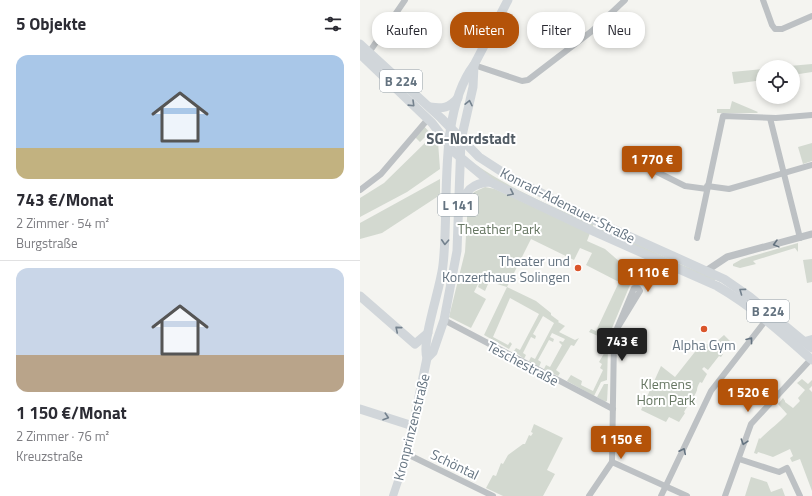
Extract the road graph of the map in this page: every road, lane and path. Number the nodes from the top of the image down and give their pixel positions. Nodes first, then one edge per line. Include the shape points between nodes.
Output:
1 (405, 0) edge
2 (508, 0) edge
3 (625, 0) edge
4 (763, 0) edge
5 (812, 16) edge
6 (360, 44) edge
7 (370, 51) junction
8 (360, 54) edge
9 (474, 66) junction
10 (458, 98) junction
11 (430, 107) junction
12 (812, 115) edge
13 (770, 118) junction
14 (431, 123) junction
15 (451, 132) junction
16 (457, 149) junction
17 (627, 157) dead end
18 (812, 165) edge
19 (783, 174) junction
20 (490, 182) junction
21 (707, 188) junction
22 (360, 190) edge
23 (812, 234) edge
24 (697, 238) dead end
25 (800, 238) junction
26 (457, 251) junction
27 (706, 271) junction
28 (634, 288) dead end
29 (360, 296) edge
30 (432, 318) junction
31 (444, 320) junction
32 (766, 320) junction
33 (428, 333) junction
34 (787, 336) junction
35 (810, 343) edge
36 (415, 344) junction
37 (427, 358) junction
38 (812, 359) edge
39 (360, 409) edge
40 (613, 410) junction
41 (412, 426) junction
42 (407, 454) junction
43 (739, 459) junction
44 (612, 462) junction
45 (666, 486) junction
46 (393, 496) edge
47 (492, 496) edge
48 (589, 496) edge
49 (661, 496) edge
50 (687, 496) edge
51 (725, 496) edge
52 (800, 496) edge

1 - 7 street
2 - 9 main road
3 - 9 street via 592,31 528,80 522,81
4 - 5 street via 775,29 782,29
6 - 7 main road, B 224
7 - 11 main road, B 224
8 -> 14 main road, B 224
9 - 10 main road
16 -> 9 main road via 473,87
10 - 11 main road via 445,109
10 - 15 main road
11 - 15 main road, B 224
12 - 13 street
13 - 19 street
13 - 21 street via 723,116
14 - 15 main road
14 - 16 main road, B 224
14 - 22 street via 381,174
15 - 16 main road, Konrad-Adenauer-Straße / B 224
15 - 16 main road, L 141
16 - 20 main road, Konrad-Adenauer-Straße / B 224
16 - 26 main road, Kronprinzenstraße / L 141
16 - 27 main road, Konrad-Adenauer-Straße / B 224 via 476,155 510,177 602,224
16 -> 30 main road, Kronprinzenstraße / L 141 via 447,161 443,265
17 - 21 street via 685,186
18 - 19 street
19 - 21 street via 729,189
19 - 25 street
20 - 26 main road via 474,185 466,193
20 -> 32 main road, Konrad-Adenauer-Straße / B 224 via 710,283 734,296
21 - 24 street
23 - 25 street
25 -> 27 street via 727,257
26 - 31 main road, Kronprinzenstraße / L 141
35 -> 27 main road, Konrad-Adenauer-Straße / B 224 via 730,282
28 - 40 street via 613,343
36 -> 29 main road
30 - 31 main road, Teschestraße
30 - 33 main road, Kronprinzenstraße / L 141
31 - 37 main road, Kronprinzenstraße / L 141 via 433,352
31 - 40 street, Teschestraße
32 - 34 main road, Konrad-Adenauer-Straße / B 224
45 -> 32 street via 711,391
33 - 36 main road
33 - 37 main road, Kronprinzenstraße / L 141 via 425,350
34 - 35 main road
34 - 38 main road, Konrad-Adenauer-Straße / B 224
36 - 37 main road
37 - 41 main road, Kronprinzenstraße / L 141
38 -> 43 street via 752,422
39 -> 41 main road
40 - 44 street
41 - 42 main road, Kronprinzenstraße / L 141
42 - 46 main road, Kronprinzenstraße / L 141
42 - 47 street, Schöntal
43 - 51 street
43 - 52 street via 779,472 787,468
44 - 45 street
44 - 48 street
45 - 49 street
45 - 50 street

